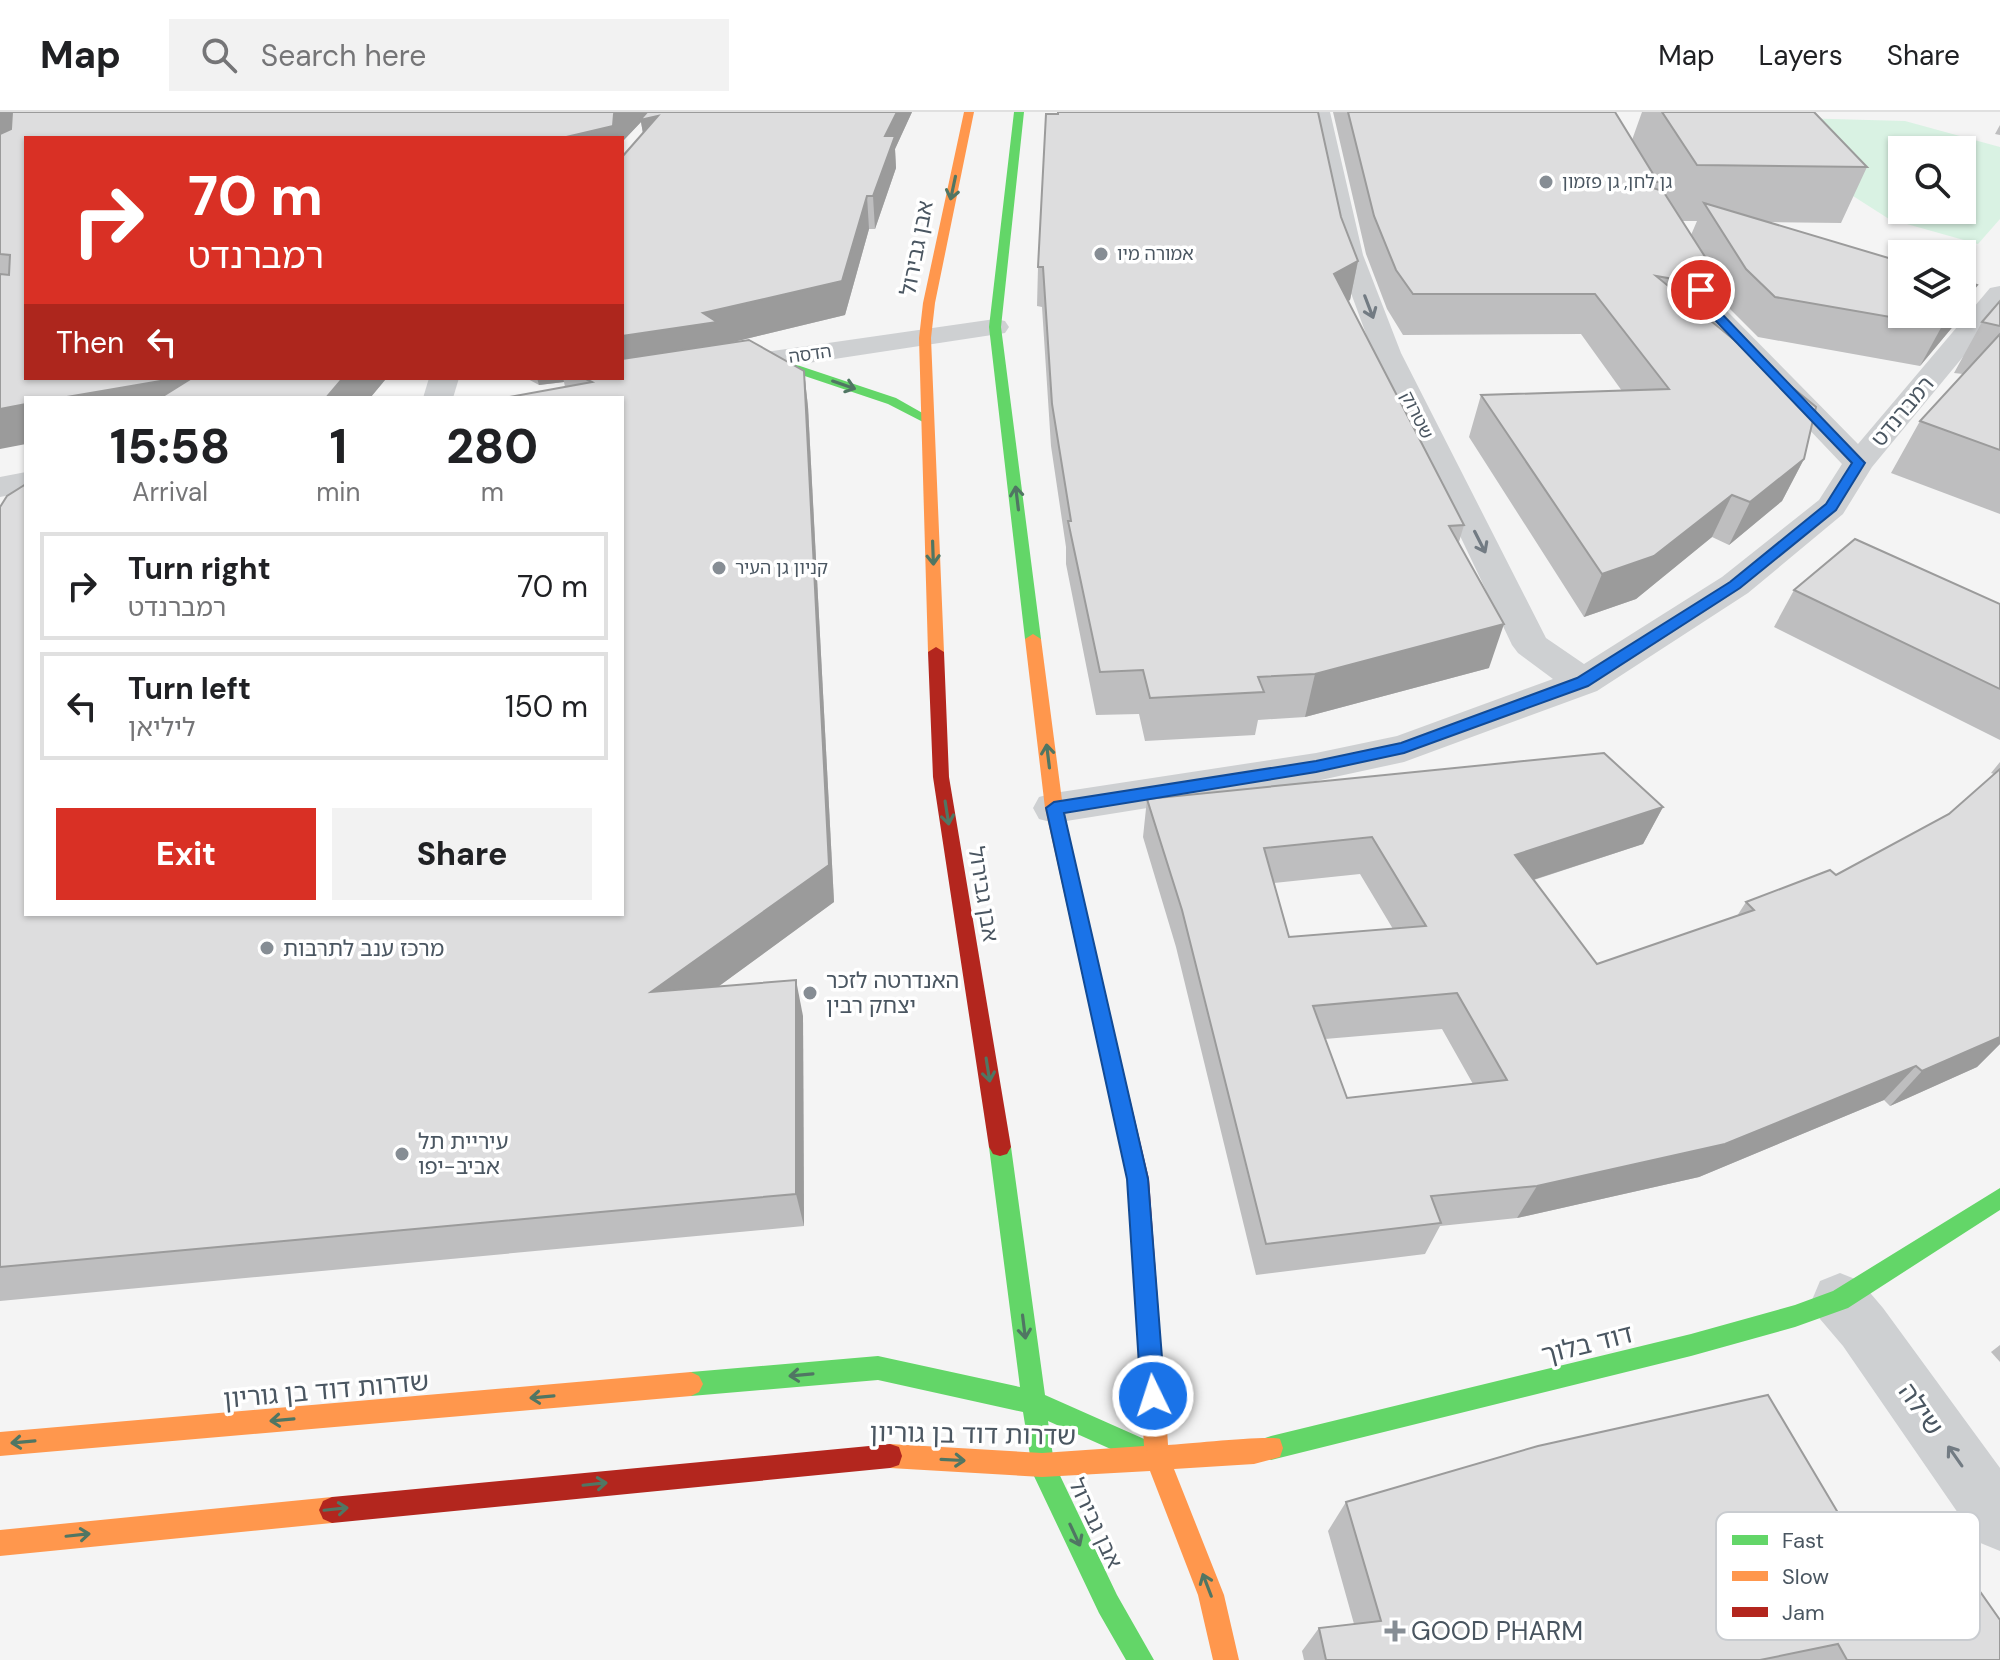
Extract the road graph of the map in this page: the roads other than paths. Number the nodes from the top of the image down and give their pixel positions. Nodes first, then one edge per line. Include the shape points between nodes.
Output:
1 (969, 112) edge
2 (1019, 112) edge
3 (1319, 112) edge
4 (1676, 247) edge
5 (2000, 294) edge
6 (995, 327) junction
7 (925, 338) junction
8 (770, 360) junction
9 (695, 371) edge
10 (927, 419) junction
11 (1859, 463) junction
12 (24, 482) edge
13 (0, 487) edge
14 (1583, 682) junction
15 (1054, 808) junction
16 (2000, 1198) edge
17 (1840, 1300) junction
18 (1033, 1402) junction
19 (0, 1444) edge
20 (1157, 1458) junction
21 (1042, 1465) junction
22 (2000, 1520) edge
23 (0, 1543) edge
24 (1141, 1660) edge
25 (1226, 1660) edge

1 -> 7 main road, אבן גבירול
2 - 6 main road
3 -> 14 street, שטרוק via 1350,255 1387,353 1531,645
4 - 11 street via 1716,315
5 - 11 street, רמברנדט
6 - 7 street, הדסה
15 -> 6 main road
7 - 8 street, הדסה
7 - 10 main road, אבן גבירול
8 - 9 street, הדסה
8 -> 10 main road via 892,401
10 -> 18 main road, אבן גבירול via 941,777 1007,1191
11 - 14 street, רמברנדט via 1831,507 1735,585
12 - 13 street
14 - 15 street, רמברנדט via 1404,748
15 - 20 main road via 1138,1179
16 - 17 main road, דוד בלוך
17 - 20 main road, דוד בלוך via 1691,1345 1254,1452
22 -> 17 street, שילה
18 -> 19 main road, שדרות דוד בן גוריון via 878,1368
18 - 20 main road, שדרות דוד בן גוריון
18 - 21 main road, אבן גבירול
20 - 21 main road, שדרות דוד בן גוריון
25 -> 20 main road via 1211,1595
23 -> 21 main road, שדרות דוד בן גוריון via 880,1455
21 -> 24 main road, אבן גבירול via 1108,1604

